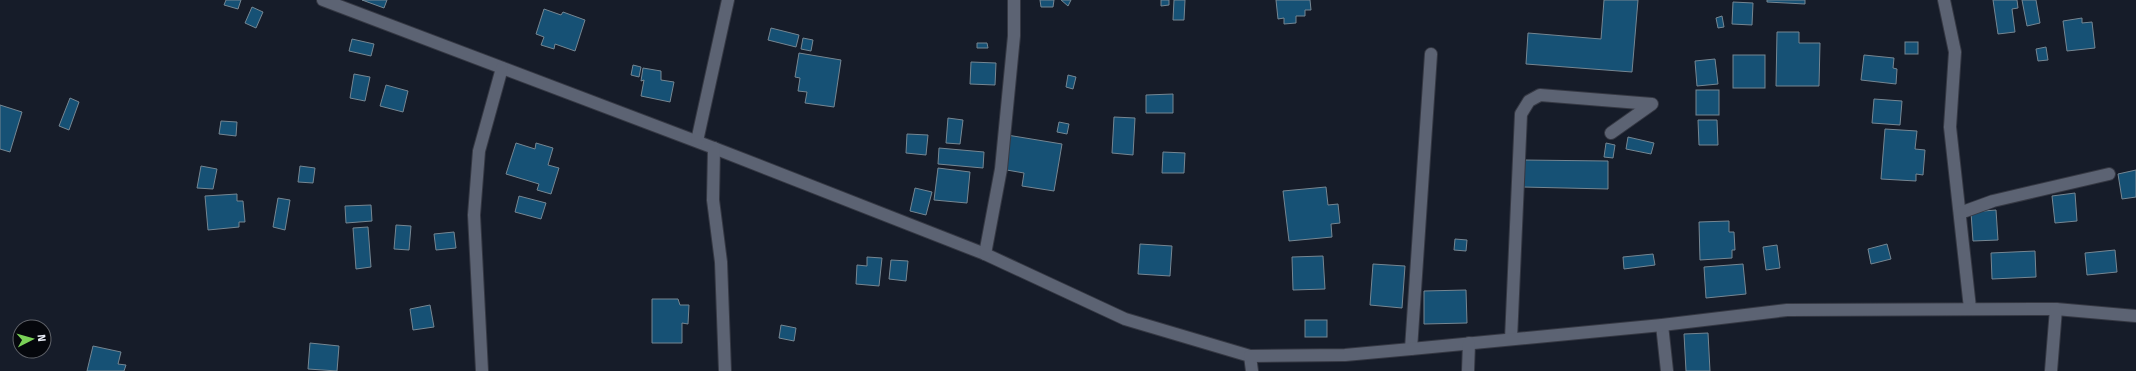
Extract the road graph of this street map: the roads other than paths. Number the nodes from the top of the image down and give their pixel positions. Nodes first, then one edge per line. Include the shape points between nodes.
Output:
1 (323, 0) edge
2 (728, 0) edge
3 (1014, 0) edge
4 (1944, 0) edge
5 (1430, 54) dead end
6 (502, 68) junction
7 (1611, 133) dead end
8 (697, 141) junction
9 (714, 148) junction
10 (2109, 174) dead end
11 (1960, 213) junction
12 (985, 254) junction
13 (1970, 308) junction
14 (2056, 309) junction
15 (2136, 316) edge
16 (1662, 325) junction
17 (1511, 339) junction
18 (1469, 343) junction
19 (1411, 349) junction
20 (1250, 356) junction
21 (482, 371) edge
22 (725, 371) edge
23 (1252, 371) edge
24 (1468, 371) edge
25 (1667, 371) edge
26 (2051, 371) edge

1 - 6 street
2 - 8 street
3 - 12 street via 1014,36 1001,169
4 - 11 street via 1955,52 1950,127
5 - 19 street
6 - 8 street
6 - 21 street via 479,151 474,215
7 - 17 street via 1652,104 1540,95 1529,100 1521,114
8 - 9 street
9 - 12 street
9 - 22 street via 713,200 721,262
10 - 11 street via 1993,201
11 - 13 street
12 - 20 street via 1125,319
13 - 14 street
13 - 16 street via 1787,310
14 - 15 street
14 - 26 street
16 - 17 street
16 - 25 street
17 - 18 street
18 - 19 street
18 - 24 street
19 - 20 street via 1345,355
20 - 23 street

